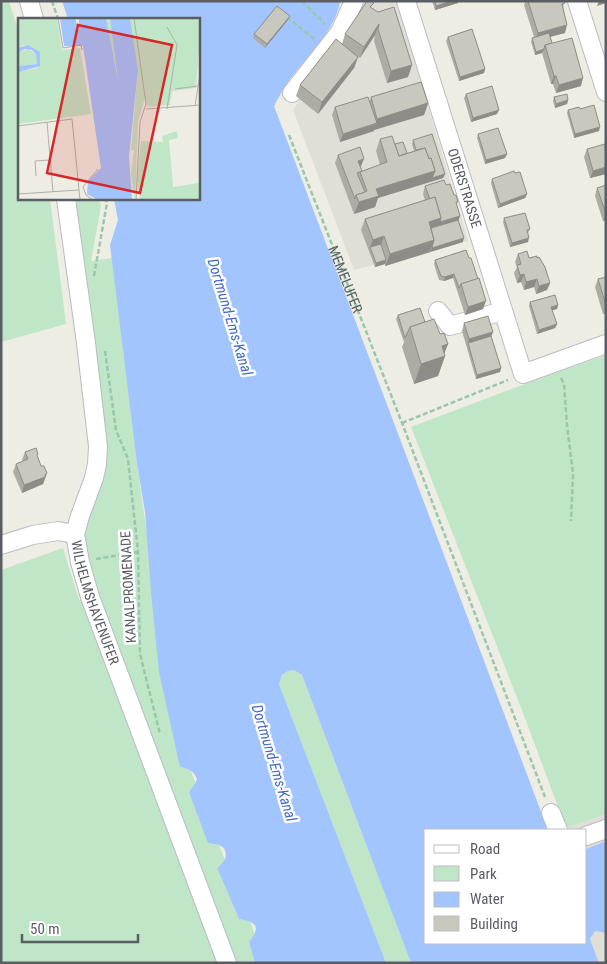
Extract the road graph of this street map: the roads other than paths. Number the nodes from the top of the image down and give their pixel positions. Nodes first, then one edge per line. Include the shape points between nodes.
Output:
1 (29, 1) edge
2 (354, 1) edge
3 (406, 1) edge
4 (577, 1) edge
5 (34, 18) edge
6 (606, 90) edge
7 (292, 93) dead end
8 (66, 200) edge
9 (438, 311) dead end
10 (503, 311) junction
11 (606, 344) edge
12 (76, 534) junction
13 (1, 544) edge
14 (551, 813) road end
15 (558, 829) edge
16 (606, 829) edge
17 (587, 836) edge
18 (227, 963) edge

1 - 5 street
2 - 7 street via 337,35
3 - 10 street, ODERSTRASSE
4 - 6 street
8 - 12 street, WILHELMSHAVENUFER via 98,446 94,478
9 - 10 street via 450,326
10 - 11 street, ODERSTRASSE via 523,374
12 - 13 street via 58,531
12 - 18 street, WILHELMSHAVENUFER via 80,562 93,606
14 - 15 street
16 - 17 street

